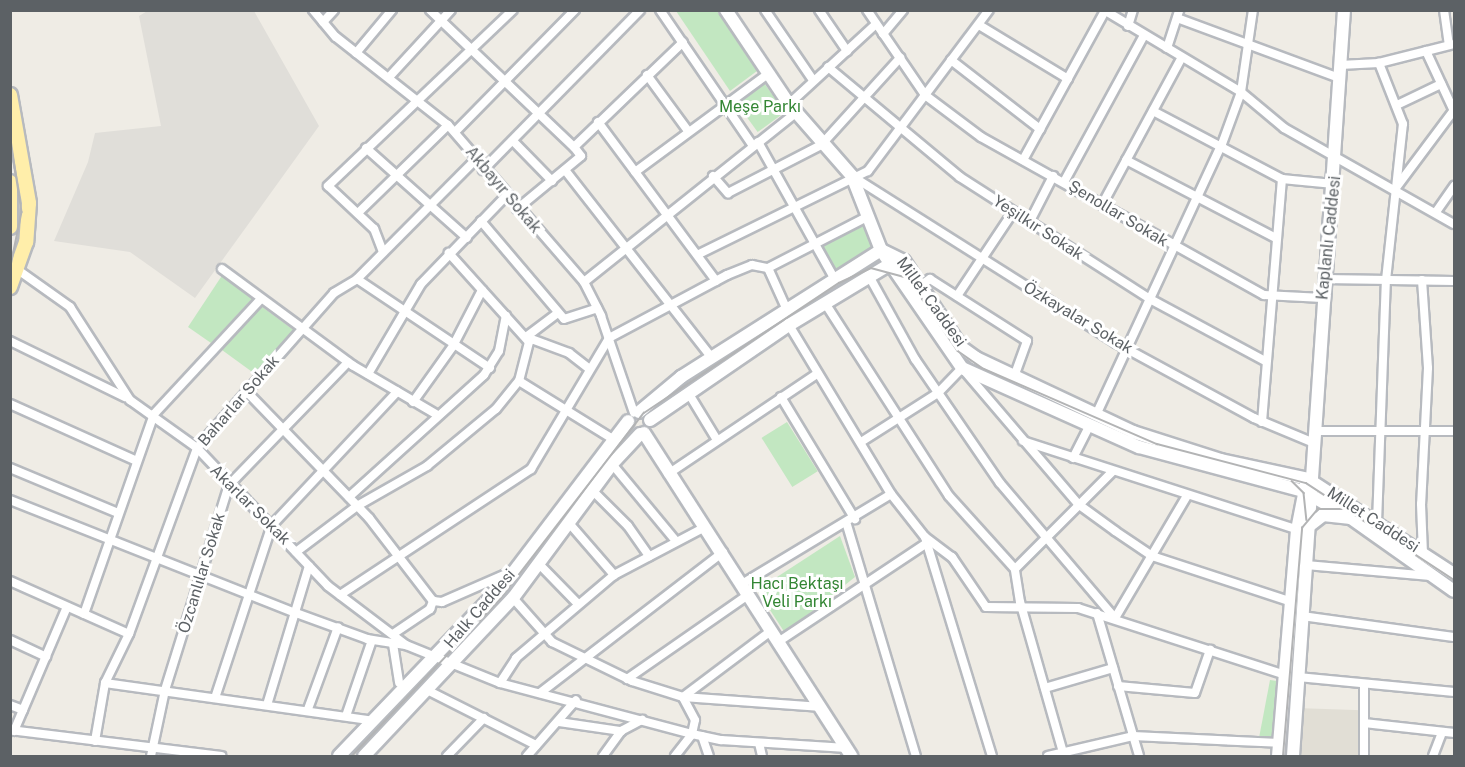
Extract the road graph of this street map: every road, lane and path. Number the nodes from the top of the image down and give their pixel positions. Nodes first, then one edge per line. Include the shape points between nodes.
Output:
1 (313, 10) edge
2 (334, 10) edge
3 (392, 10) edge
4 (430, 10) edge
5 (451, 10) edge
6 (513, 10) edge
7 (575, 10) edge
8 (640, 10) edge
9 (660, 10) edge
10 (726, 10) edge
11 (765, 10) edge
12 (819, 10) edge
13 (867, 10) edge
14 (903, 10) edge
15 (989, 10) edge
16 (1133, 10) edge
17 (1253, 10) edge
18 (1344, 10) edge
19 (1444, 10) edge
20 (1105, 11) edge
21 (1178, 14) edge
22 (440, 20) junction
23 (323, 22) junction
24 (876, 24) junction
25 (979, 25) junction
26 (1128, 26) junction
27 (883, 34) junction
28 (1144, 35) junction
29 (683, 42) junction
30 (1249, 45) junction
31 (1452, 45) edge
32 (1167, 48) junction
33 (475, 49) junction
34 (847, 51) junction
35 (1426, 51) junction
36 (356, 52) junction
37 (1182, 57) junction
38 (900, 58) junction
39 (951, 60) junction
40 (1379, 63) junction
41 (1340, 65) junction
42 (828, 67) junction
43 (768, 74) junction
44 (391, 75) junction
45 (647, 75) junction
46 (1339, 78) junction
47 (1068, 79) junction
48 (813, 80) junction
49 (508, 81) junction
50 (1442, 84) junction
51 (1241, 92) junction
52 (10, 95) edge
53 (925, 95) junction
54 (417, 97) junction
55 (862, 98) junction
56 (724, 104) junction
57 (1397, 105) junction
58 (792, 109) junction
59 (1153, 111) junction
60 (1454, 111) edge
61 (541, 114) junction
62 (598, 122) junction
63 (452, 129) junction
64 (898, 129) junction
65 (1040, 129) junction
66 (688, 131) junction
67 (513, 141) junction
68 (756, 144) junction
69 (821, 145) junction
70 (574, 147) junction
71 (366, 148) junction
72 (1220, 148) junction
73 (1334, 158) junction
74 (475, 159) junction
75 (1023, 160) junction
76 (1126, 160) junction
77 (483, 170) junction
78 (565, 170) junction
79 (776, 171) junction
80 (635, 172) junction
81 (399, 174) junction
82 (713, 176) junction
83 (852, 176) junction
84 (1053, 176) junction
85 (1282, 179) junction
86 (552, 180) junction
87 (10, 182) edge
88 (1064, 182) junction
89 (1334, 184) junction
90 (1455, 186) edge
91 (1394, 190) junction
92 (506, 196) junction
93 (1197, 199) junction
94 (431, 204) junction
95 (1102, 205) junction
96 (796, 206) junction
97 (517, 209) junction
98 (360, 212) junction
99 (1013, 212) junction
100 (1436, 212) junction
101 (669, 216) junction
102 (867, 217) junction
103 (481, 220) junction
104 (1029, 223) junction
105 (1455, 224) edge
106 (10, 227) edge
107 (1274, 237) junction
108 (467, 238) junction
109 (818, 246) junction
110 (1174, 247) junction
111 (629, 248) junction
112 (881, 250) junction
113 (383, 252) junction
114 (449, 253) junction
115 (699, 254) junction
116 (983, 258) junction
117 (890, 264) junction
118 (768, 268) junction
119 (222, 269) dead end
120 (18, 270) junction
121 (869, 276) junction
122 (357, 279) junction
123 (1324, 279) junction
124 (835, 280) junction
125 (1386, 280) junction
126 (1422, 280) junction
127 (716, 281) junction
128 (1455, 281) edge
129 (584, 282) junction
130 (921, 285) junction
131 (10, 287) edge
132 (482, 290) junction
133 (1269, 295) junction
134 (957, 296) junction
135 (1323, 298) junction
136 (261, 299) junction
137 (1150, 299) junction
138 (825, 303) junction
139 (674, 306) junction
140 (597, 308) junction
141 (787, 310) junction
142 (558, 313) junction
143 (402, 314) junction
144 (506, 316) junction
145 (789, 325) junction
146 (302, 331) junction
147 (526, 337) junction
148 (609, 338) junction
149 (10, 341) edge
150 (453, 346) junction
151 (1125, 348) junction
152 (712, 358) junction
153 (1265, 361) junction
154 (348, 362) junction
155 (490, 368) junction
156 (588, 368) junction
157 (962, 368) junction
158 (368, 374) junction
159 (818, 374) junction
160 (1014, 376) junction
161 (519, 381) junction
162 (246, 391) junction
163 (397, 392) junction
164 (938, 393) junction
165 (689, 394) junction
166 (781, 397) junction
167 (130, 400) junction
168 (414, 402) junction
169 (10, 404) edge
170 (564, 410) junction
171 (154, 414) junction
172 (436, 414) junction
173 (634, 415) junction
174 (897, 417) junction
175 (650, 420) junction
176 (1093, 420) junction
177 (1262, 422) junction
178 (282, 430) junction
179 (1379, 430) junction
180 (1426, 430) junction
181 (1455, 431) edge
182 (642, 433) junction
183 (1314, 437) junction
184 (613, 440) junction
185 (717, 440) junction
186 (1023, 441) junction
187 (861, 442) junction
188 (197, 448) junction
189 (1073, 458) junction
190 (137, 461) junction
191 (612, 464) junction
192 (10, 468) edge
193 (324, 471) junction
194 (1112, 472) junction
195 (668, 474) junction
196 (229, 485) junction
197 (1309, 486) junction
198 (593, 491) junction
199 (891, 494) junction
200 (1187, 496) junction
201 (349, 497) junction
202 (10, 500) edge
203 (1078, 504) junction
204 (357, 506) junction
205 (118, 513) junction
206 (1351, 518) junction
207 (855, 519) junction
208 (1377, 523) junction
209 (569, 524) junction
210 (272, 525) junction
211 (847, 525) junction
212 (705, 527) junction
213 (1305, 530) junction
214 (1047, 535) junction
215 (108, 539) junction
216 (926, 540) junction
217 (676, 541) junction
218 (296, 552) junction
219 (723, 552) junction
220 (1423, 553) junction
221 (396, 555) junction
222 (649, 556) junction
223 (1152, 556) junction
224 (156, 558) junction
225 (540, 565) junction
226 (1306, 565) junction
227 (309, 567) junction
228 (1015, 569) junction
229 (514, 570) junction
230 (1455, 574) edge
231 (614, 575) junction
232 (1434, 576) junction
233 (203, 577) junction
234 (10, 581) edge
235 (864, 584) junction
236 (745, 590) junction
237 (1455, 591) edge
238 (249, 594) junction
239 (340, 595) junction
240 (513, 598) junction
241 (433, 601) junction
242 (1292, 602) junction
243 (579, 604) junction
244 (67, 607) junction
245 (1021, 607) junction
246 (296, 613) junction
247 (1097, 613) junction
248 (84, 614) junction
249 (1302, 616) junction
250 (1115, 618) junction
251 (338, 627) junction
252 (543, 633) junction
253 (129, 634) junction
254 (775, 636) junction
255 (1455, 637) edge
256 (393, 639) junction
257 (10, 640) edge
258 (372, 640) junction
259 (1210, 650) junction
260 (438, 656) junction
261 (46, 657) junction
262 (584, 658) junction
263 (455, 662) junction
264 (1113, 668) junction
265 (1285, 675) junction
266 (1298, 677) junction
267 (627, 679) junction
268 (105, 683) junction
269 (399, 683) dead end
270 (500, 683) junction
271 (1364, 684) junction
272 (1118, 686) junction
273 (1045, 688) junction
274 (165, 690) junction
275 (429, 691) junction
276 (1455, 692) edge
277 (540, 693) junction
278 (683, 697) junction
279 (215, 698) junction
280 (576, 700) junction
281 (10, 705) edge
282 (267, 705) junction
283 (823, 707) junction
284 (308, 709) junction
285 (23, 710) junction
286 (346, 716) junction
287 (484, 718) junction
288 (642, 720) junction
289 (374, 721) junction
290 (559, 722) junction
291 (1364, 723) junction
292 (12, 730) edge
293 (621, 731) junction
294 (1442, 733) junction
295 (1455, 733) edge
296 (692, 734) junction
297 (702, 736) junction
298 (1133, 736) junction
299 (95, 741) junction
300 (759, 743) junction
301 (1279, 743) junction
302 (536, 745) junction
303 (807, 746) junction
304 (152, 752) edge
305 (849, 752) edge
306 (1063, 754) edge
307 (221, 756) edge
308 (339, 756) edge
309 (364, 756) edge
310 (447, 756) edge
311 (527, 756) edge
312 (603, 756) edge
313 (675, 756) edge
314 (709, 756) edge
315 (762, 756) edge
316 (810, 756) edge
317 (916, 756) edge
318 (992, 756) edge
319 (1048, 756) edge
320 (1139, 756) edge
321 (1278, 756) edge
322 (1293, 756) edge
323 (1364, 756) edge
324 (1433, 756) edge

1 - 23 street, Akbayır Sokak
2 - 23 street
3 - 36 street
4 - 22 street
5 - 22 street
6 - 33 street
7 - 49 street
8 - 61 street
9 - 29 street
10 - 43 main road
11 - 48 street
12 - 34 street
13 - 24 street, Şenollar Sokak
14 - 27 street
15 - 25 street
16 - 26 street
17 - 30 street
18 - 41 main road, Kaplanlı Caddesi
19 - 31 street
20 - 26 street
20 - 47 street
21 - 30 street
21 - 32 street
22 - 33 street
22 - 44 street
23 - 36 street, Akbayır Sokak
24 - 27 street, Şenollar Sokak
24 - 34 street
25 - 39 street
25 - 47 street
26 - 28 street
27 - 38 street, Şenollar Sokak
28 - 32 street
28 - 88 street
29 - 45 street
29 - 56 street
30 - 46 street
30 - 51 street
31 - 35 street
32 - 37 street
33 - 49 street
33 - 54 street via 429,94
34 - 42 street
35 - 40 street
35 - 50 street
36 - 44 street, Akbayır Sokak
37 - 51 street
37 - 59 street
38 - 53 street, Şenollar Sokak
38 - 55 street
39 - 53 street
39 - 65 street
40 - 41 street
40 - 57 street
41 - 46 main road, Kaplanlı Caddesi
42 - 48 street
42 - 55 street, Yeşilkır Sokak
43 - 56 street
43 - 58 main road
44 - 54 street, Akbayır Sokak
45 - 62 street
45 - 66 street
46 - 73 main road, Kaplanlı Caddesi
47 - 65 street
48 - 58 street
49 - 61 street
49 - 63 street
50 - 57 street
50 - 60 street
51 - 72 street
51 - 73 street via 1284,128
52 - 120 main road via 29,203
53 - 64 street
53 - 75 street, Şenollar Sokak via 981,137
54 - 63 street, Akbayır Sokak
54 - 71 street
55 - 64 street, Yeşilkır Sokak
55 - 69 street
56 - 66 street
56 - 68 street
57 - 91 street via 1402,124
58 - 68 street
58 - 69 main road
59 - 72 street
59 - 76 street
60 - 91 street
61 - 67 street
61 - 70 street
62 - 70 street
62 - 80 street
63 - 74 street, Akbayır Sokak
63 - 81 street
64 - 83 street via 868,171
64 - 99 street, Yeşilkır Sokak
65 - 75 street
66 - 80 street
67 - 77 street
67 - 86 street
68 - 79 street
68 - 82 street
69 - 79 street
69 - 83 main road
70 - 78 street via 581,156
71 - 81 street
71 - 98 street via 328,186
72 - 85 street
72 - 93 street
73 - 89 main road, Kaplanlı Caddesi
73 - 91 street
74 - 77 street, Akbayır Sokak
74 - 94 street, Baharlar Sokak
75 - 84 street, Şenollar Sokak
76 - 93 street
76 - 95 street
77 - 92 street, Akbayır Sokak
78 - 86 street
78 - 111 street
79 - 82 street via 728,193
79 - 96 street
80 - 101 street
81 - 94 street
81 - 98 street
82 - 101 street
83 - 96 street
83 - 102 main road
83 - 116 street, Özkayalar Sokak
84 - 88 street, Şenollar Sokak
84 - 104 street
85 - 89 street
85 - 107 street
86 - 97 street
87 - 106 main road
88 - 95 street, Şenollar Sokak
89 - 123 main road, Kaplanlı Caddesi
90 - 100 street
91 - 100 street
91 - 125 street
92 - 97 street, Akbayır Sokak
92 - 103 street
93 - 107 street
93 - 110 street
94 - 108 street
94 - 113 street, Baharlar Sokak
95 - 110 street, Şenollar Sokak
96 - 109 street
96 - 115 street
97 - 129 street, Akbayır Sokak
98 - 113 street via 382,243
99 - 104 street, Yeşilkır Sokak
99 - 116 street
100 - 105 street
101 - 111 street
101 - 115 street
102 - 109 street
102 - 112 main road
103 - 108 street
103 - 142 street
104 - 137 street, Yeşilkır Sokak
107 - 133 street
108 - 114 street
109 - 118 street
109 - 124 street
110 - 133 street, Şenollar Sokak
110 - 137 street
111 - 129 street
111 - 139 street
112 - 117 main road, Millet Caddesi
112 - 124 main road, Halk Caddesi
112 - 130 main road, Millet Caddesi via 896,253
113 - 122 street, Baharlar Sokak
114 - 132 street
114 - 143 street
115 - 127 street
116 - 134 street
116 - 151 street, Özkayalar Sokak
117 - 121 main road
117 - 157 main road, Millet Caddesi
118 - 127 street via 752,265
118 - 141 street
119 - 136 street
120 - 131 main road
120 - 167 street, Akarlar Sokak via 70,307
121 - 138 main road
121 - 164 street via 892,323
122 - 143 street
122 - 146 street, Baharlar Sokak via 334,293
123 - 125 street
123 - 135 main road, Kaplanlı Caddesi
124 - 141 main road, Halk Caddesi
125 - 126 street
125 - 179 street
126 - 128 street
126 - 180 street via 1428,368
127 - 139 street
129 - 140 street, Akbayır Sokak
130 - 134 street via 930,279
130 - 160 main road, Millet Caddesi via 961,347
132 - 144 street
132 - 150 street
133 - 135 street, Şenollar Sokak
133 - 153 street
134 - 160 street via 1027,341
135 - 183 main road, Kaplanlı Caddesi
136 - 146 street
136 - 171 street
137 - 151 street
137 - 153 street, Yeşilkır Sokak
138 - 145 main road
138 - 174 street
139 - 148 street
139 - 152 street
140 - 142 street via 564,319
140 - 148 street, Akbayır Sokak
141 - 152 main road, Halk Caddesi
142 - 147 street
143 - 150 street
143 - 158 street
144 - 147 street
144 - 155 street
145 - 159 street
145 - 165 main road
146 - 154 street
146 - 162 street, Baharlar Sokak
147 - 156 street via 569,352
147 - 161 street via 529,348
148 - 156 street
148 - 173 street, Akbayır Sokak
149 - 167 street
150 - 155 street
150 - 168 street
151 - 176 street
151 - 177 street, Özkayalar Sokak
152 - 173 main road, Halk Caddesi
153 - 177 street
154 - 158 street
154 - 178 street, Özcanlılar Sokak
155 - 172 street
156 - 170 street
157 - 164 street
157 - 176 main road, Millet Caddesi
157 - 186 street
158 - 163 street
159 - 166 street
159 - 187 street
160 - 176 main road, Millet Caddesi
161 - 170 street
161 - 204 street via 496,409 427,466
162 - 178 street
162 - 188 street, Baharlar Sokak
163 - 168 street
163 - 193 street
164 - 174 street
164 - 214 street via 1000,483
165 - 175 main road
165 - 185 street
166 - 185 street
166 - 207 street
167 - 171 street, Akarlar Sokak
168 - 172 street
169 - 190 street
170 - 184 street
170 - 221 street via 531,469
171 - 188 street, Akarlar Sokak
171 - 190 street
172 - 201 street
173 - 175 main road
173 - 182 main road via 632,432
173 - 184 main road, Halk Caddesi
174 - 187 street
174 - 228 street via 949,496
175 - 182 main road, Halk Caddesi
176 - 189 street
176 - 197 main road, Millet Caddesi via 1185,462
177 - 183 street, Özkayalar Sokak
178 - 193 street
178 - 196 street, Özcanlılar Sokak
179 - 180 street
179 - 183 street
179 - 208 street
180 - 181 street
180 - 220 street
182 - 191 main road, Halk Caddesi
182 - 195 main road
183 - 197 main road, Kaplanlı Caddesi
184 - 229 main road, Halk Caddesi
185 - 195 street
186 - 189 street
186 - 203 street
187 - 199 street
188 - 196 street, Akarlar Sokak
188 - 224 street, Baharlar Sokak
189 - 194 street
190 - 205 street
191 - 198 main road, Halk Caddesi
191 - 217 street
192 - 205 street
193 - 201 street
193 - 210 street
194 - 200 street
194 - 203 street
195 - 212 main road
196 - 210 street, Akarlar Sokak
196 - 233 street, Özcanlılar Sokak
197 - 206 main road, Millet Caddesi
197 - 208 main road, Millet Caddesi
197 - 213 main road, Kaplanlı Caddesi
198 - 209 main road, Halk Caddesi
198 - 222 street via 628,526
199 - 207 street
199 - 216 street
200 - 213 street
200 - 223 street
201 - 204 street
202 - 215 street
203 - 214 street
203 - 223 street
204 - 218 street
204 - 221 street
205 - 215 street
206 - 213 main road, Millet Caddesi via 1323,515
206 - 232 main road, Millet Caddesi
207 - 211 street
208 - 220 main road, Millet Caddesi
209 - 225 main road, Halk Caddesi
209 - 231 street
210 - 218 street, Akarlar Sokak
210 - 238 street
211 - 235 street
211 - 236 street
212 - 217 street
212 - 219 main road
213 - 226 main road, Kaplanlı Caddesi
213 - 242 main road, Kaplanlı Caddesi
214 - 228 street
214 - 250 street
215 - 224 street
215 - 248 street
216 - 235 street
216 - 245 street via 952,557 986,607
216 - 318 street
217 - 222 street
218 - 227 street, Akarlar Sokak
219 - 236 main road
219 - 262 street
220 - 230 main road, Millet Caddesi
221 - 239 street
221 - 241 street
222 - 231 street
223 - 242 street
223 - 250 street
224 - 233 street
224 - 253 street, Baharlar Sokak
225 - 240 main road, Halk Caddesi
225 - 243 street
226 - 232 street
226 - 249 main road, Kaplanlı Caddesi
227 - 239 street, Akarlar Sokak
227 - 246 street
228 - 245 street
229 - 241 street via 442,602
229 - 260 main road, Halk Caddesi
231 - 243 street
232 - 237 main road, Millet Caddesi
233 - 238 street
233 - 274 street, Özcanlılar Sokak
234 - 244 street
235 - 254 street
235 - 317 street
236 - 254 main road
236 - 267 street
238 - 246 street
238 - 279 street
239 - 256 street, Akarlar Sokak
240 - 252 street
240 - 263 main road, Halk Caddesi
241 - 256 street via 430,609
242 - 265 main road, Kaplanlı Caddesi
243 - 252 street
244 - 248 street
244 - 261 street
245 - 247 street
245 - 273 street
246 - 251 street
246 - 282 street
247 - 250 street
247 - 264 street
248 - 253 street
249 - 255 street
249 - 266 main road, Kaplanlı Caddesi
250 - 259 street
251 - 258 street
251 - 284 street
252 - 262 street
252 - 270 street via 516,658
253 - 268 street, Baharlar Sokak
254 - 278 street
254 - 283 main road
256 - 258 street
256 - 260 street
256 - 269 street
257 - 261 street
258 - 286 street
259 - 265 street
259 - 272 street via 1195,693
260 - 263 street
260 - 289 main road, Halk Caddesi
261 - 285 street
262 - 267 street
262 - 277 street
263 - 270 street
263 - 275 main road, Halk Caddesi
264 - 272 street
264 - 273 street
265 - 301 main road, Kaplanlı Caddesi
266 - 271 street
266 - 322 main road, Kaplanlı Caddesi
267 - 278 street
268 - 274 street
268 - 299 street, Baharlar Sokak
270 - 277 street
271 - 276 street
271 - 291 street
272 - 298 street
273 - 306 street
274 - 279 street
274 - 304 street, Özcanlılar Sokak
275 - 287 street
275 - 309 main road, Halk Caddesi
277 - 280 street
278 - 283 street
278 - 296 street via 695,720
279 - 282 street
280 - 288 street
280 - 290 street
281 - 285 street
282 - 284 street
283 - 305 main road
284 - 286 street
285 - 292 street
286 - 289 street
287 - 302 street
287 - 310 street
288 - 293 street
288 - 296 street
289 - 308 main road, Halk Caddesi
290 - 293 street
290 - 302 street
291 - 294 street
291 - 323 street
292 - 299 street
293 - 312 street
294 - 295 street
294 - 324 street
296 - 297 street
296 - 313 street
297 - 300 street
297 - 314 street
298 - 301 street
298 - 306 street
298 - 320 street
299 - 304 street
300 - 303 street
300 - 315 street
301 - 321 main road, Kaplanlı Caddesi
302 - 311 street
303 - 305 street
303 - 316 street
304 - 307 street
306 - 319 street

